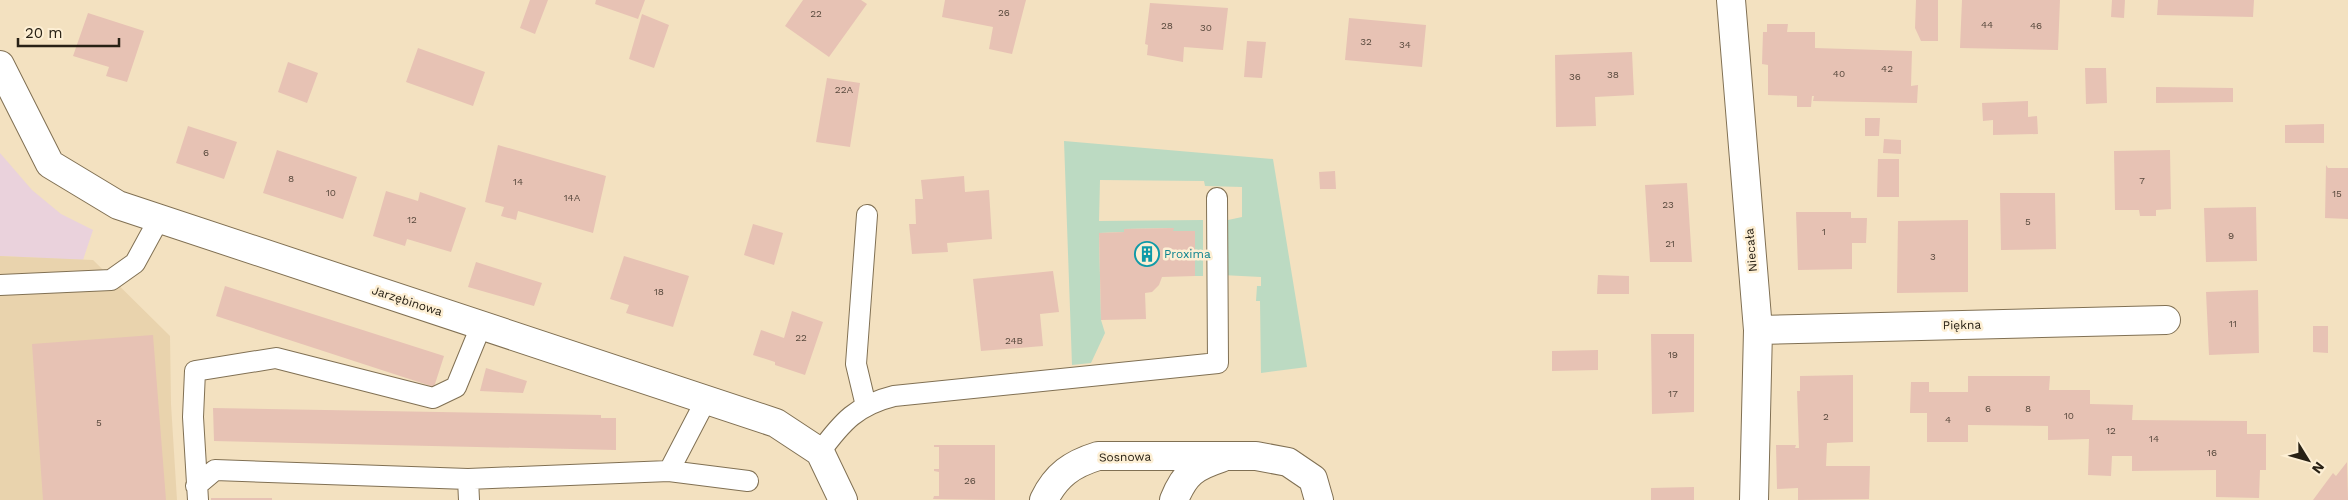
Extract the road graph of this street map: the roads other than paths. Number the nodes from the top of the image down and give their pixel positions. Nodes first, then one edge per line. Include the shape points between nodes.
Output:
1 (1731, 0) edge
2 (0, 65) edge
3 (1217, 198) dead end
4 (867, 215) dead end
5 (160, 219) junction
6 (0, 285) edge
7 (2166, 320) dead end
8 (481, 326) junction
9 (1758, 330) junction
10 (706, 400) junction
11 (866, 406) junction
12 (820, 452) junction
13 (1225, 456) junction
14 (669, 471) junction
15 (468, 480) junction
16 (748, 481) dead end
17 (197, 493) edge
18 (468, 500) edge
19 (843, 500) edge
20 (1044, 500) edge
21 (1174, 500) edge
22 (1319, 500) edge
23 (1754, 500) edge

1 - 9 street, Niecała
2 - 5 street, Jarzębinowa via 50,164 118,205
3 - 11 lane via 1218,363 894,396
4 - 11 lane via 856,364
5 - 6 lane via 134,263 111,280
5 - 8 street, Jarzębinowa
7 - 9 street, Piękna
8 - 10 street, Jarzębinowa
8 - 17 lane via 456,387 433,398 276,358 195,371 193,417
9 - 23 street, Niecała
10 - 12 street, Jarzębinowa via 776,423
10 - 14 lane
11 - 12 lane via 840,424
12 - 19 street
13 - 20 street, Sosnowa via 1098,456 1063,472
13 - 21 street, Sosnowa via 1200,465 1182,481
13 - 22 street, Sosnowa via 1256,456 1288,462 1313,479
14 - 15 lane
14 - 16 lane
15 - 17 lane via 215,470
15 - 18 lane

